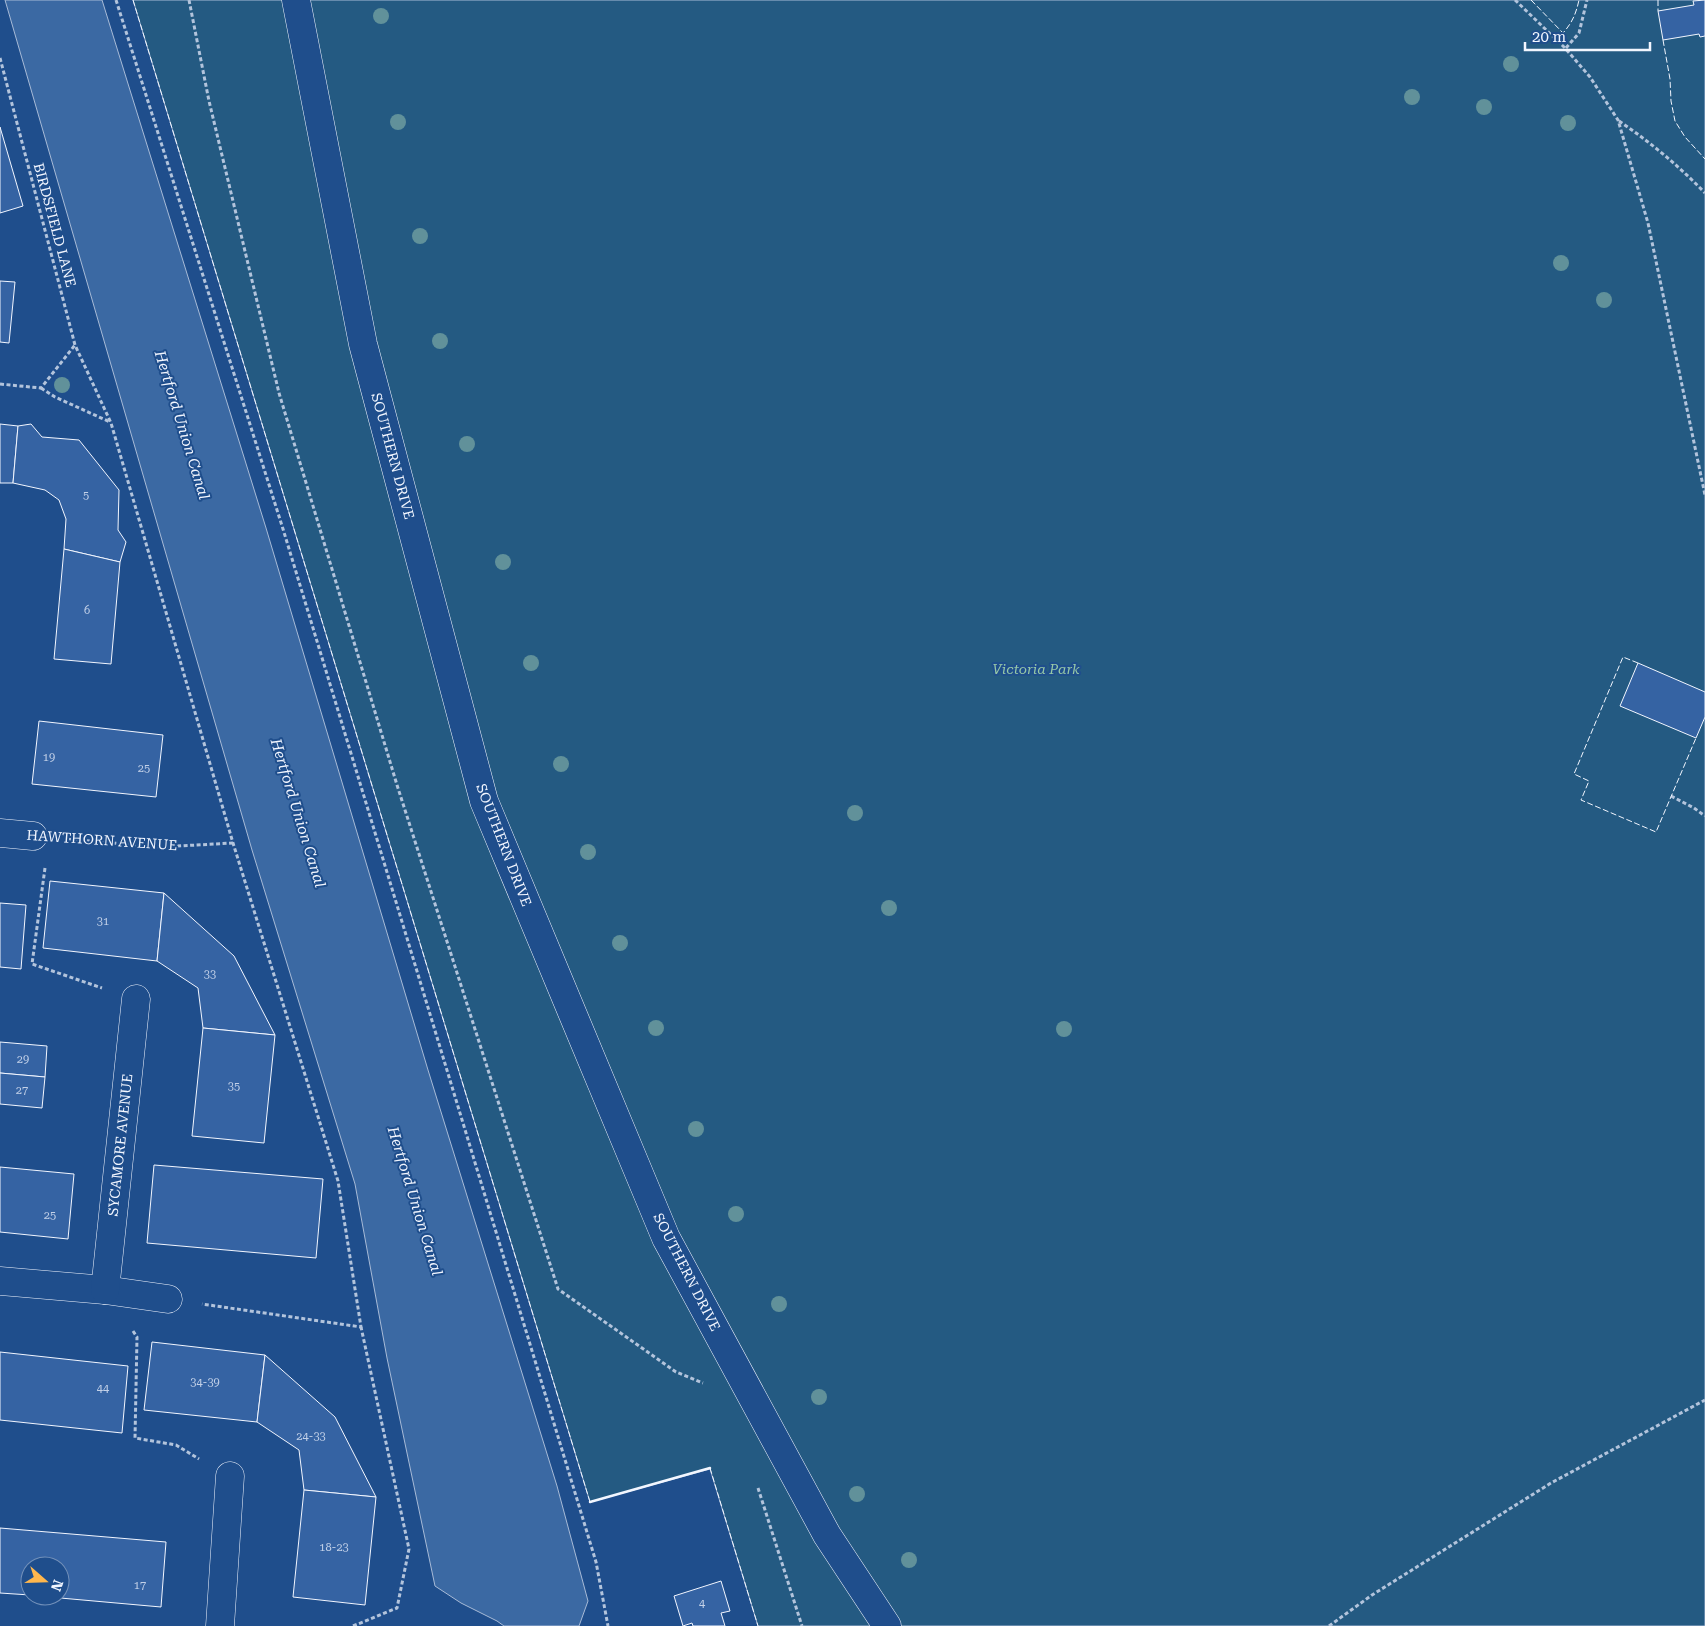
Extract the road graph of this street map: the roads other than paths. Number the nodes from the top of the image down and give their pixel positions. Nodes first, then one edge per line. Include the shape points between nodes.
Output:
1 (296, 0) edge
2 (0, 833) edge
3 (42, 837) road end
4 (136, 999) road end
5 (0, 1281) edge
6 (105, 1290) junction
7 (168, 1299) road end
8 (230, 1476) road end
9 (220, 1626) edge
10 (887, 1626) edge

1 - 10 street, SOUTHERN DRIVE via 364,344 484,801 666,1238 827,1535
2 - 3 street, HAWTHORN AVENUE
4 - 6 street, SYCAMORE AVENUE
5 - 6 street
6 - 7 street
8 - 9 street

